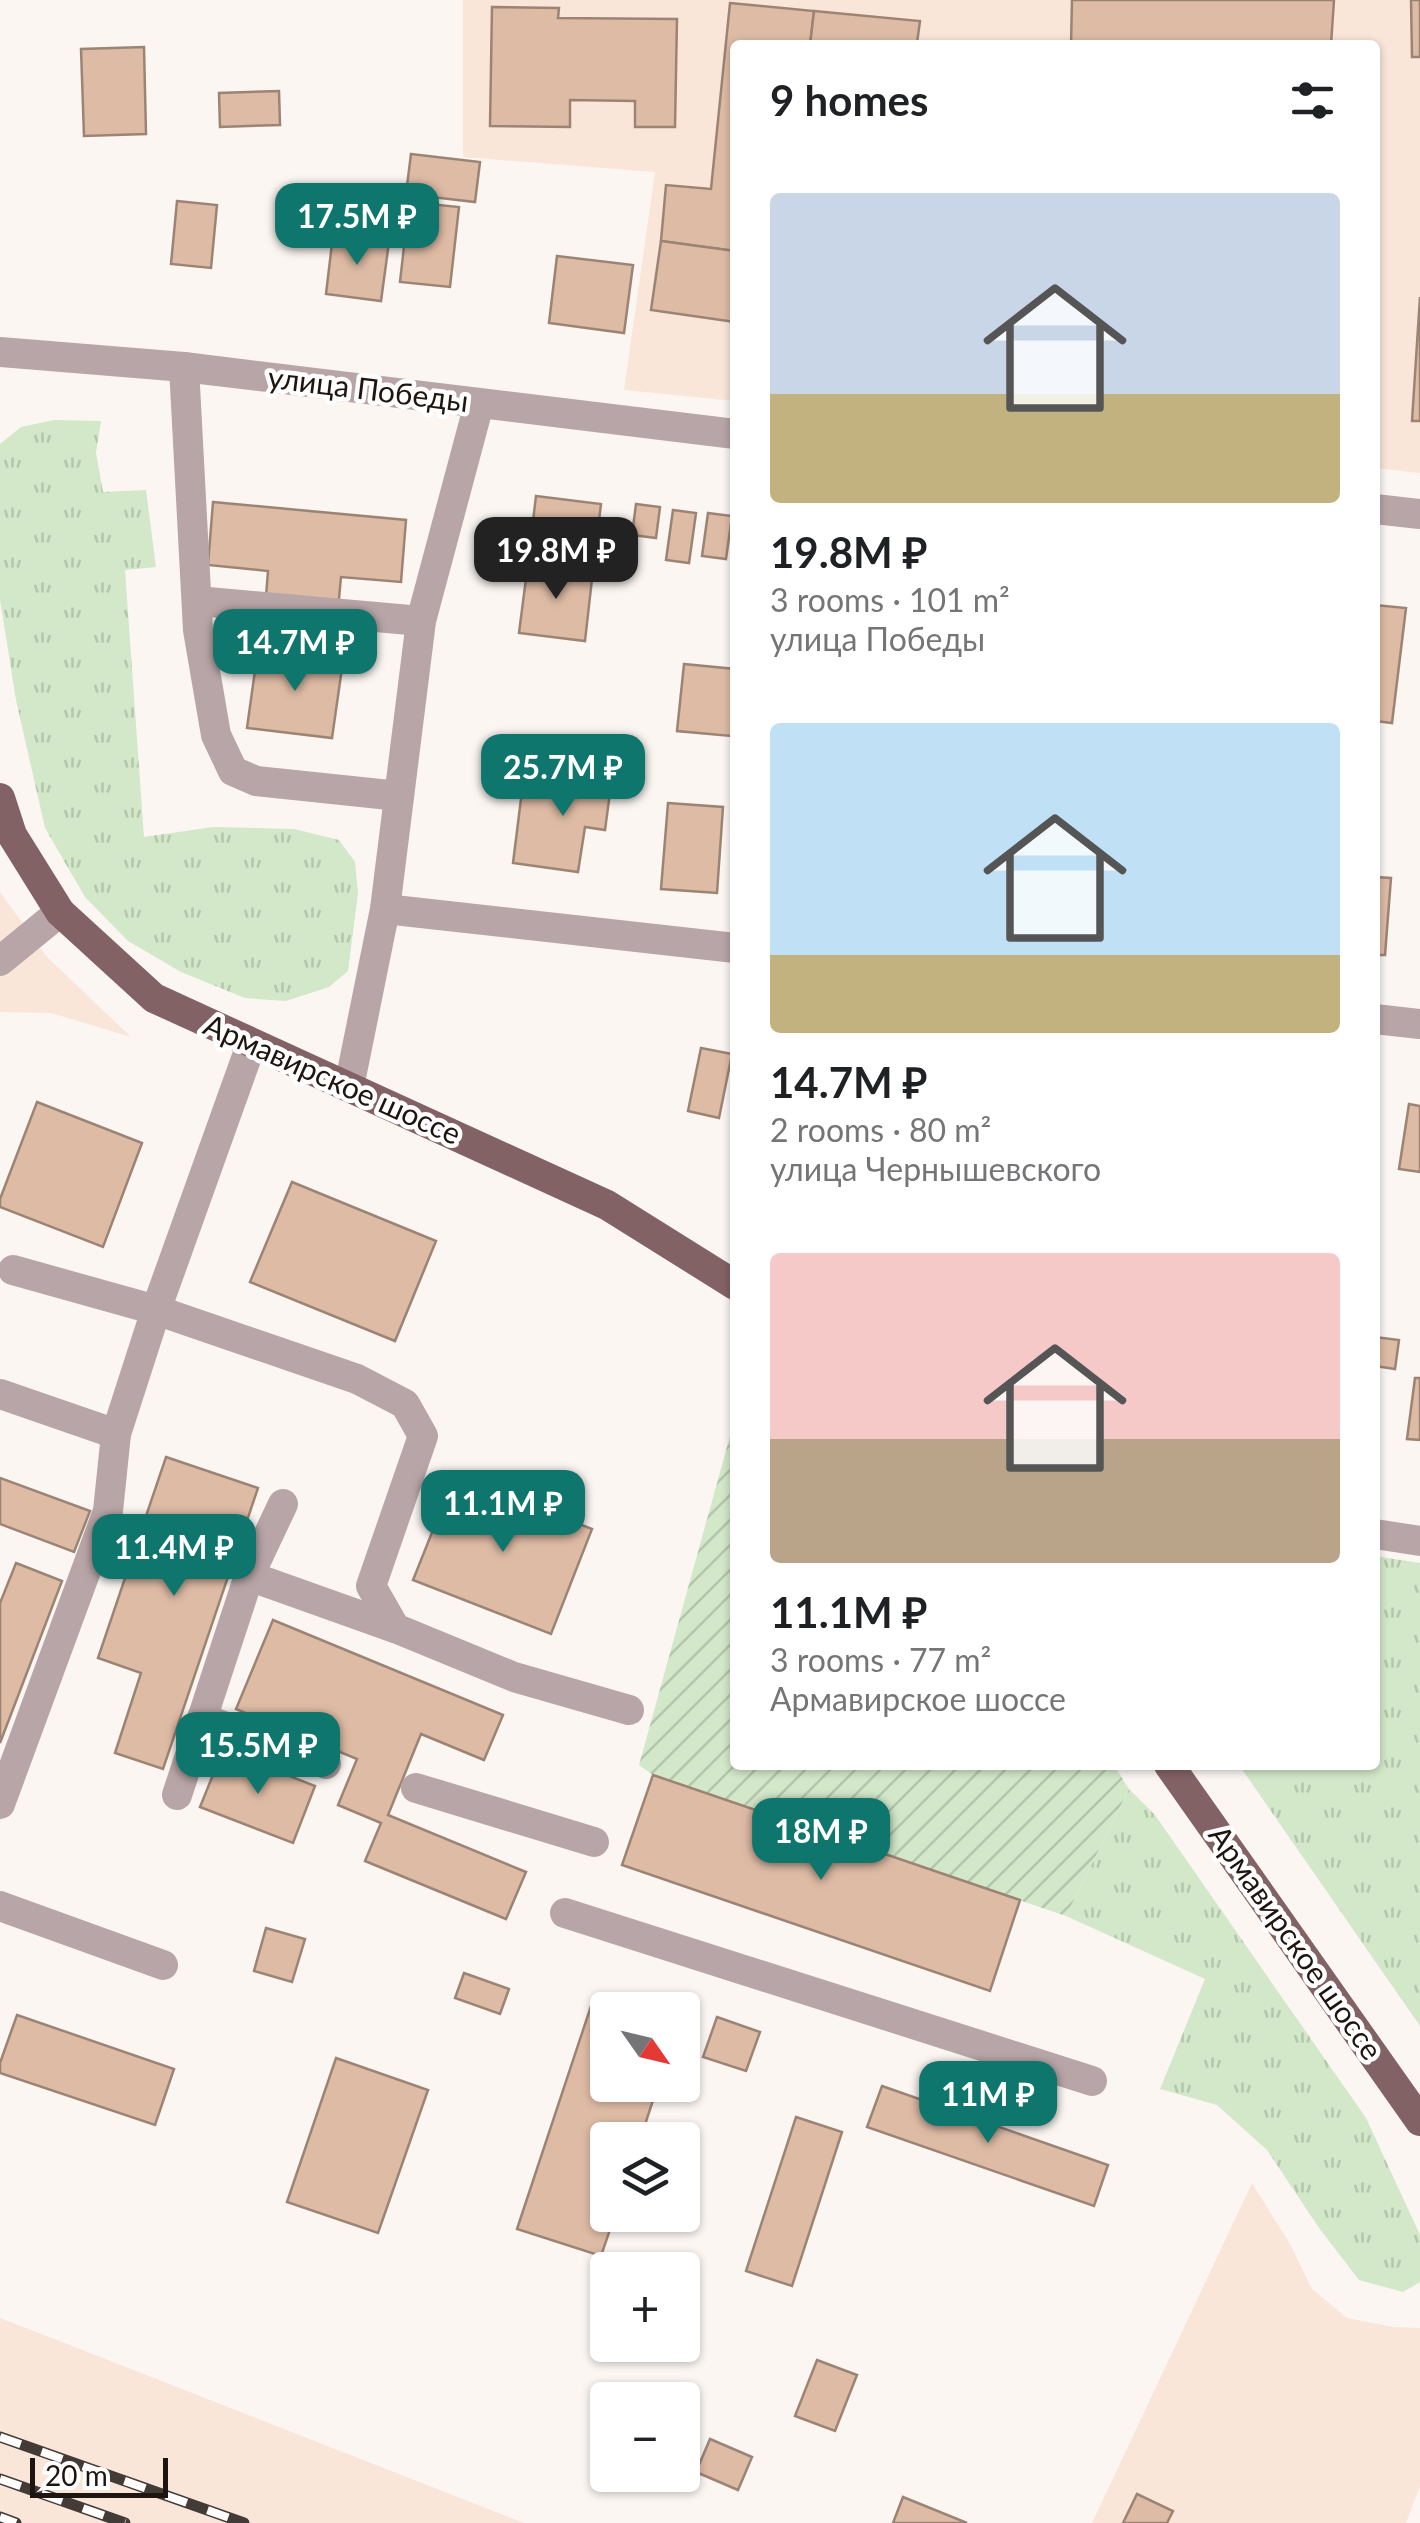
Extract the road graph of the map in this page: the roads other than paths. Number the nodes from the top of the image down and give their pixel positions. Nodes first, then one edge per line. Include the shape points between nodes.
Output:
1 (0, 352) edge
2 (184, 367) junction
3 (478, 404) junction
4 (730, 433) edge
5 (1380, 510) edge
6 (1420, 514) edge
7 (197, 601) junction
8 (421, 621) junction
9 (399, 796) junction
10 (0, 798) edge
11 (385, 908) junction
12 (60, 912) junction
13 (730, 947) edge
14 (0, 961) edge
15 (1380, 1020) edge
16 (1420, 1024) edge
17 (251, 1045) junction
18 (349, 1087) junction
19 (14, 1270) dead end
20 (730, 1282) edge
21 (156, 1310) junction
22 (0, 1394) edge
23 (116, 1434) junction
24 (282, 1504) dead end
25 (1380, 1535) edge
26 (1420, 1541) edge
27 (250, 1576) junction
28 (395, 1628) junction
29 (630, 1710) dead end
30 (202, 1718) junction
31 (326, 1764) dead end
32 (1173, 1770) edge
33 (416, 1788) dead end
34 (177, 1796) dead end
35 (0, 1804) edge
36 (594, 1842) dead end
37 (0, 1906) edge
38 (565, 1912) dead end
39 (163, 1965) dead end
40 (1092, 2081) dead end
41 (1420, 2121) edge

1 - 2 street, улица Победы
2 - 3 street, улица Победы
2 - 7 street
3 - 4 street, улица Победы
3 - 8 street
5 - 6 street
7 - 8 street
7 - 9 street via 216,734 233,771 256,780
8 - 9 street
9 - 11 street
10 - 12 main road, Армавирское шоссе via 12,835
11 - 13 street
11 - 18 street
12 - 14 street
12 - 17 main road, Армавирское шоссе via 154,998
15 - 16 street
17 - 18 main road, Армавирское шоссе
17 - 21 street
18 - 20 main road, Армавирское шоссе via 607,1205
19 - 21 street
21 - 23 street
21 - 28 street via 357,1379 405,1404 422,1436 371,1586
22 - 23 street
23 - 35 street via 108,1511
24 - 27 street
25 - 26 street
27 - 28 street
27 - 30 street
28 - 29 street via 514,1677
30 - 31 street
30 - 34 street
32 - 41 main road, Армавирское шоссе
33 - 36 street
37 - 39 street
38 - 40 street

